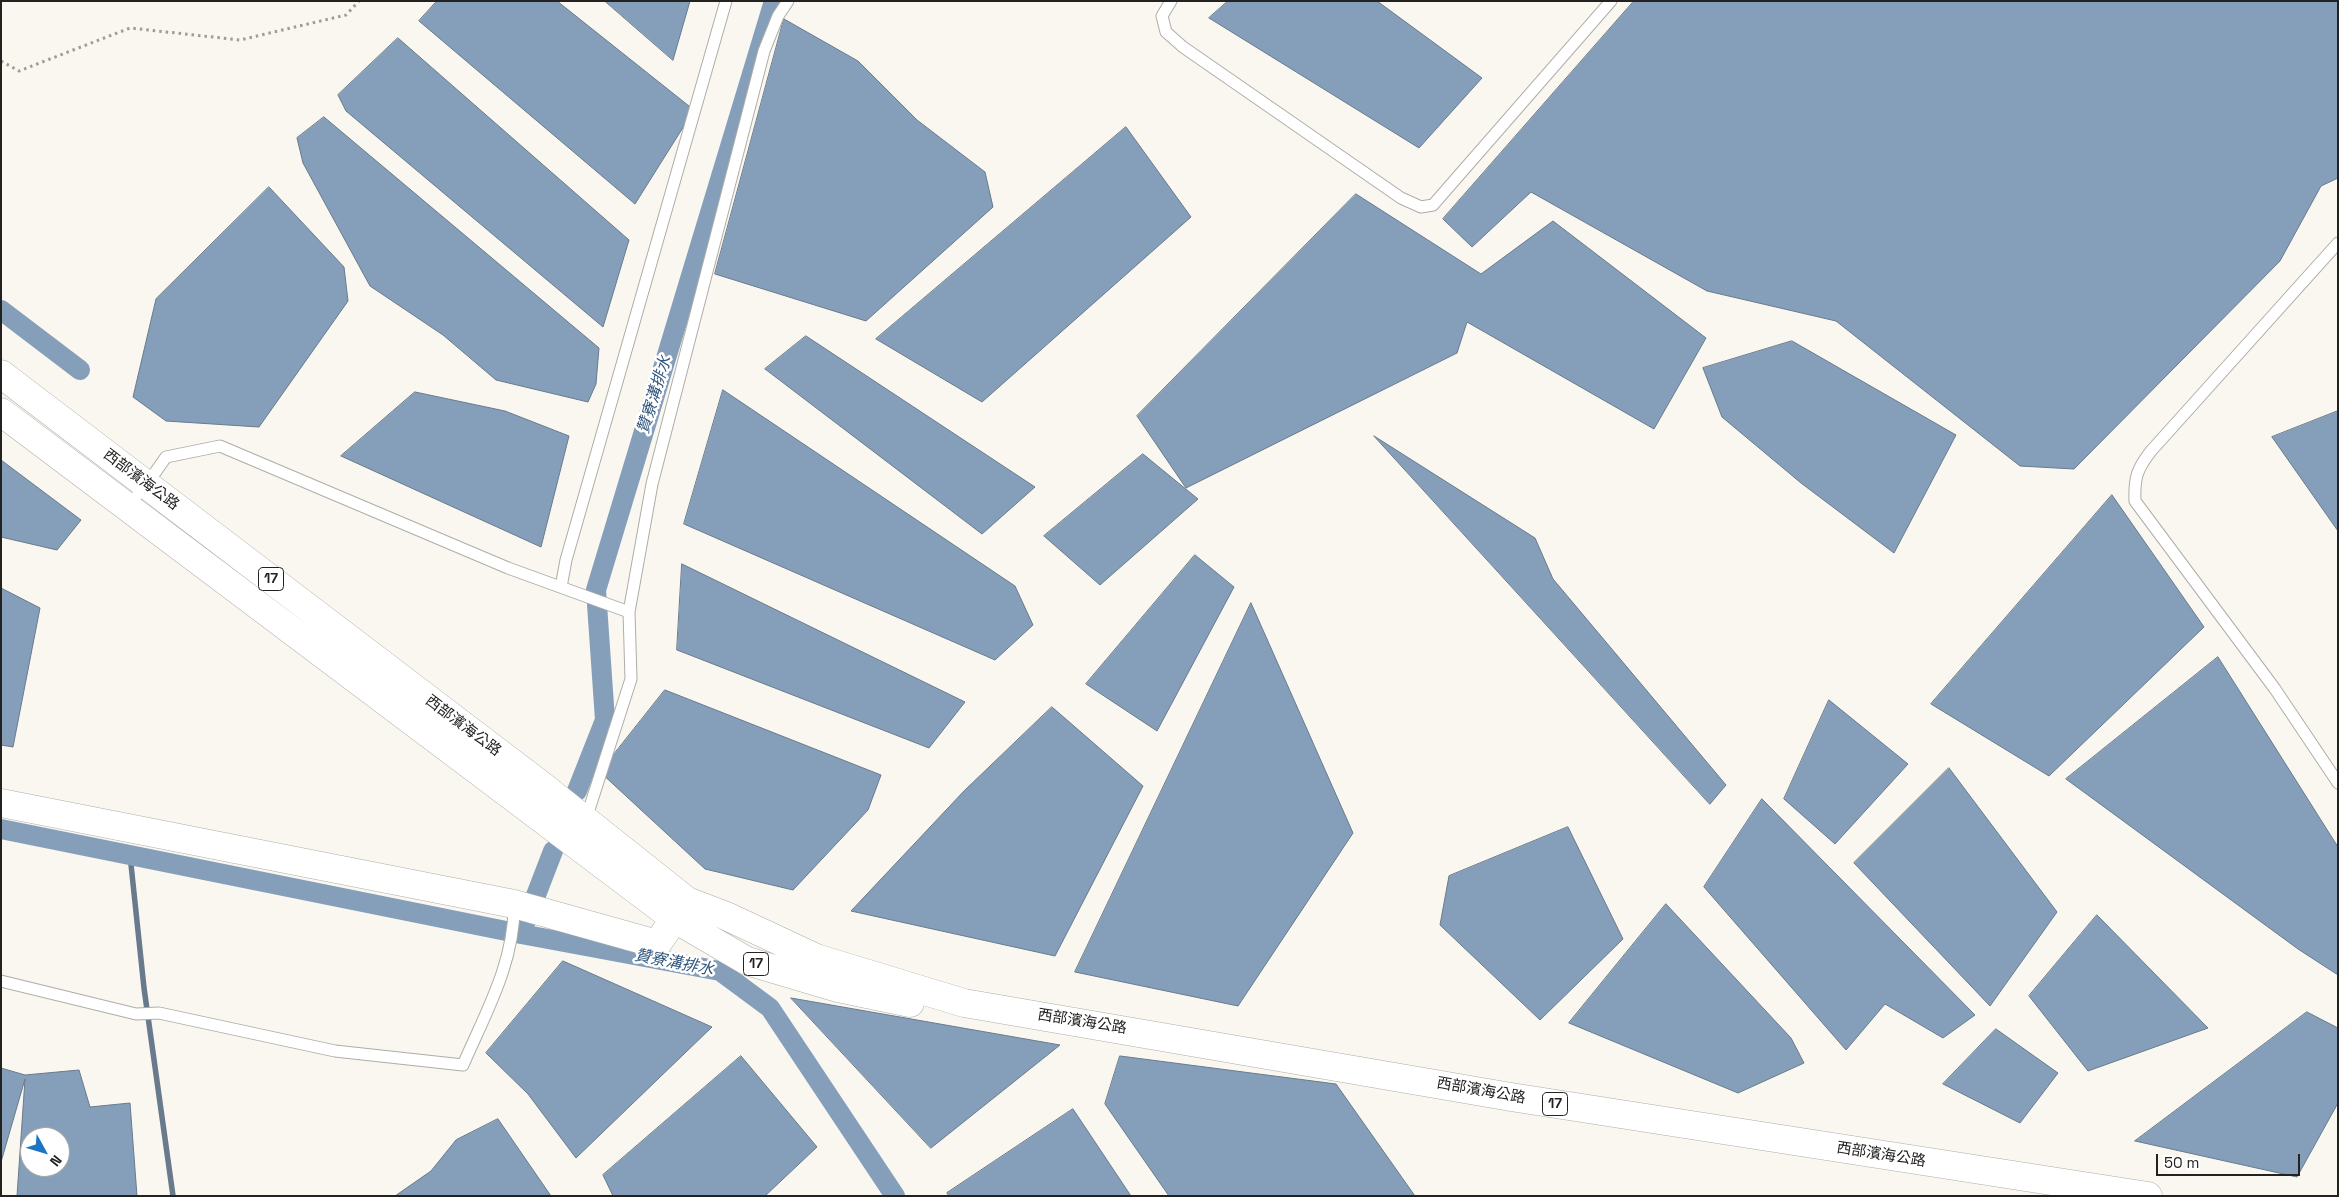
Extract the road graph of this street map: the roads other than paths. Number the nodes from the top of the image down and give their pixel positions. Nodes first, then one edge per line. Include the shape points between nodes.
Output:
1 (726, 1) edge
2 (788, 1) edge
3 (1171, 1) edge
4 (1611, 1) edge
5 (2338, 243) edge
6 (1, 374) edge
7 (1, 412) edge
8 (147, 484) junction
9 (127, 507) junction
10 (562, 587) junction
11 (629, 612) junction
12 (2338, 783) edge
13 (1, 803) edge
14 (586, 819) junction
15 (681, 910) junction
16 (514, 911) junction
17 (1, 982) edge
18 (2148, 1196) edge

1 - 10 lane via 566,560
2 - 11 lane via 778,16 764,51 652,484
3 - 4 lane via 1162,16 1166,32 1183,47 1401,198 1421,207 1433,205
5 - 12 lane via 2151,450 2134,481 2135,501 2275,689
6 - 8 main road, 西部濱海公路 / 17
7 - 9 main road, 西部濱海公路 / 17
8 - 9 lane
8 - 10 lane via 166,457 220,446 508,568
8 - 14 main road, 西部濱海公路 / 17
9 - 15 main road, 西部濱海公路 / 17
10 - 11 lane
11 - 14 lane via 631,679
13 - 16 main road
14 - 15 main road, 西部濱海公路 / 17
15 - 16 main road via 657,944 556,915
15 - 18 main road, 西部濱海公路 / 17 via 724,914 816,958 964,1003 1512,1097
16 - 17 lane via 502,976 463,1065 334,1052 159,1013 136,1014

